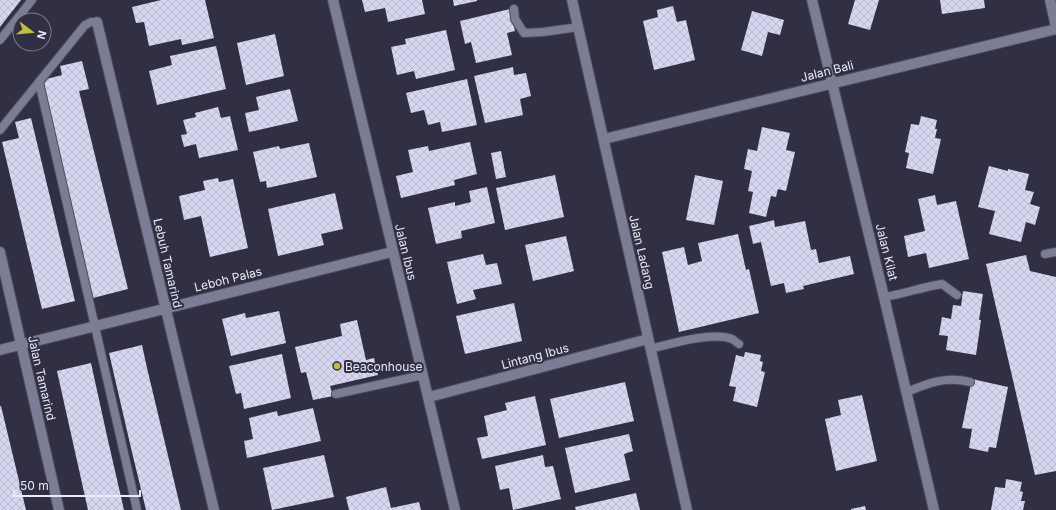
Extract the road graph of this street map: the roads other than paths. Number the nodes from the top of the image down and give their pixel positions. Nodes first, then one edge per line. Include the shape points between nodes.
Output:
1 (32, 0) edge
2 (333, 0) edge
3 (572, 0) edge
4 (812, 0) edge
5 (1050, 0) edge
6 (514, 9) dead end
7 (97, 22) joint
8 (579, 27) junction
9 (1056, 28) edge
10 (0, 40) edge
11 (39, 82) junction
12 (832, 84) junction
13 (0, 130) edge
14 (604, 139) junction
15 (0, 252) edge
16 (392, 252) junction
17 (1056, 252) edge
18 (1045, 254) dead end
19 (957, 295) dead end
20 (884, 296) junction
21 (166, 308) junction
22 (95, 326) junction
23 (21, 344) junction
24 (650, 344) junction
25 (740, 344) dead end
26 (0, 350) edge
27 (423, 375) junction
28 (970, 382) dead end
29 (907, 392) junction
30 (336, 394) dead end
31 (429, 397) junction
32 (59, 510) edge
33 (137, 510) edge
34 (214, 510) edge
35 (455, 510) edge
36 (687, 510) edge
37 (934, 510) edge

1 - 10 lane
2 - 16 street, Jalan Ibus
3 - 8 street, Jalan Ladang
4 - 12 street, Jalan Kilat
5 - 9 street
6 - 8 lane via 515,19 524,33
7 - 11 lane via 85,25
7 - 21 street, Lebuh Tamarind
8 - 14 street, Jalan Ladang
9 - 12 street, Jalan Bali
11 - 13 lane
11 - 22 lane
12 - 14 street, Jalan Bali
12 - 20 street, Jalan Kilat
14 - 24 street, Jalan Ladang
15 - 23 street, Jalan Tamarind
16 - 21 street, Leboh Palas
16 - 27 street, Jalan Ibus
17 - 18 lane
19 - 20 lane via 942,284
20 - 29 street, Jalan Kilat
21 - 22 street, Leboh Palas
21 - 34 street, Lebuh Tamarind
22 - 23 street, Leboh Palas
22 - 33 lane
23 - 26 street, Leboh Palas
23 - 32 street, Jalan Tamarind
24 - 25 lane via 716,337 732,338
24 - 31 street, Lintang Ibus
24 - 36 street, Jalan Ladang
27 - 30 lane
27 - 31 street, Jalan Ibus
28 - 29 lane via 951,379 933,381
29 - 37 street, Jalan Kilat
31 - 35 street, Jalan Ibus

